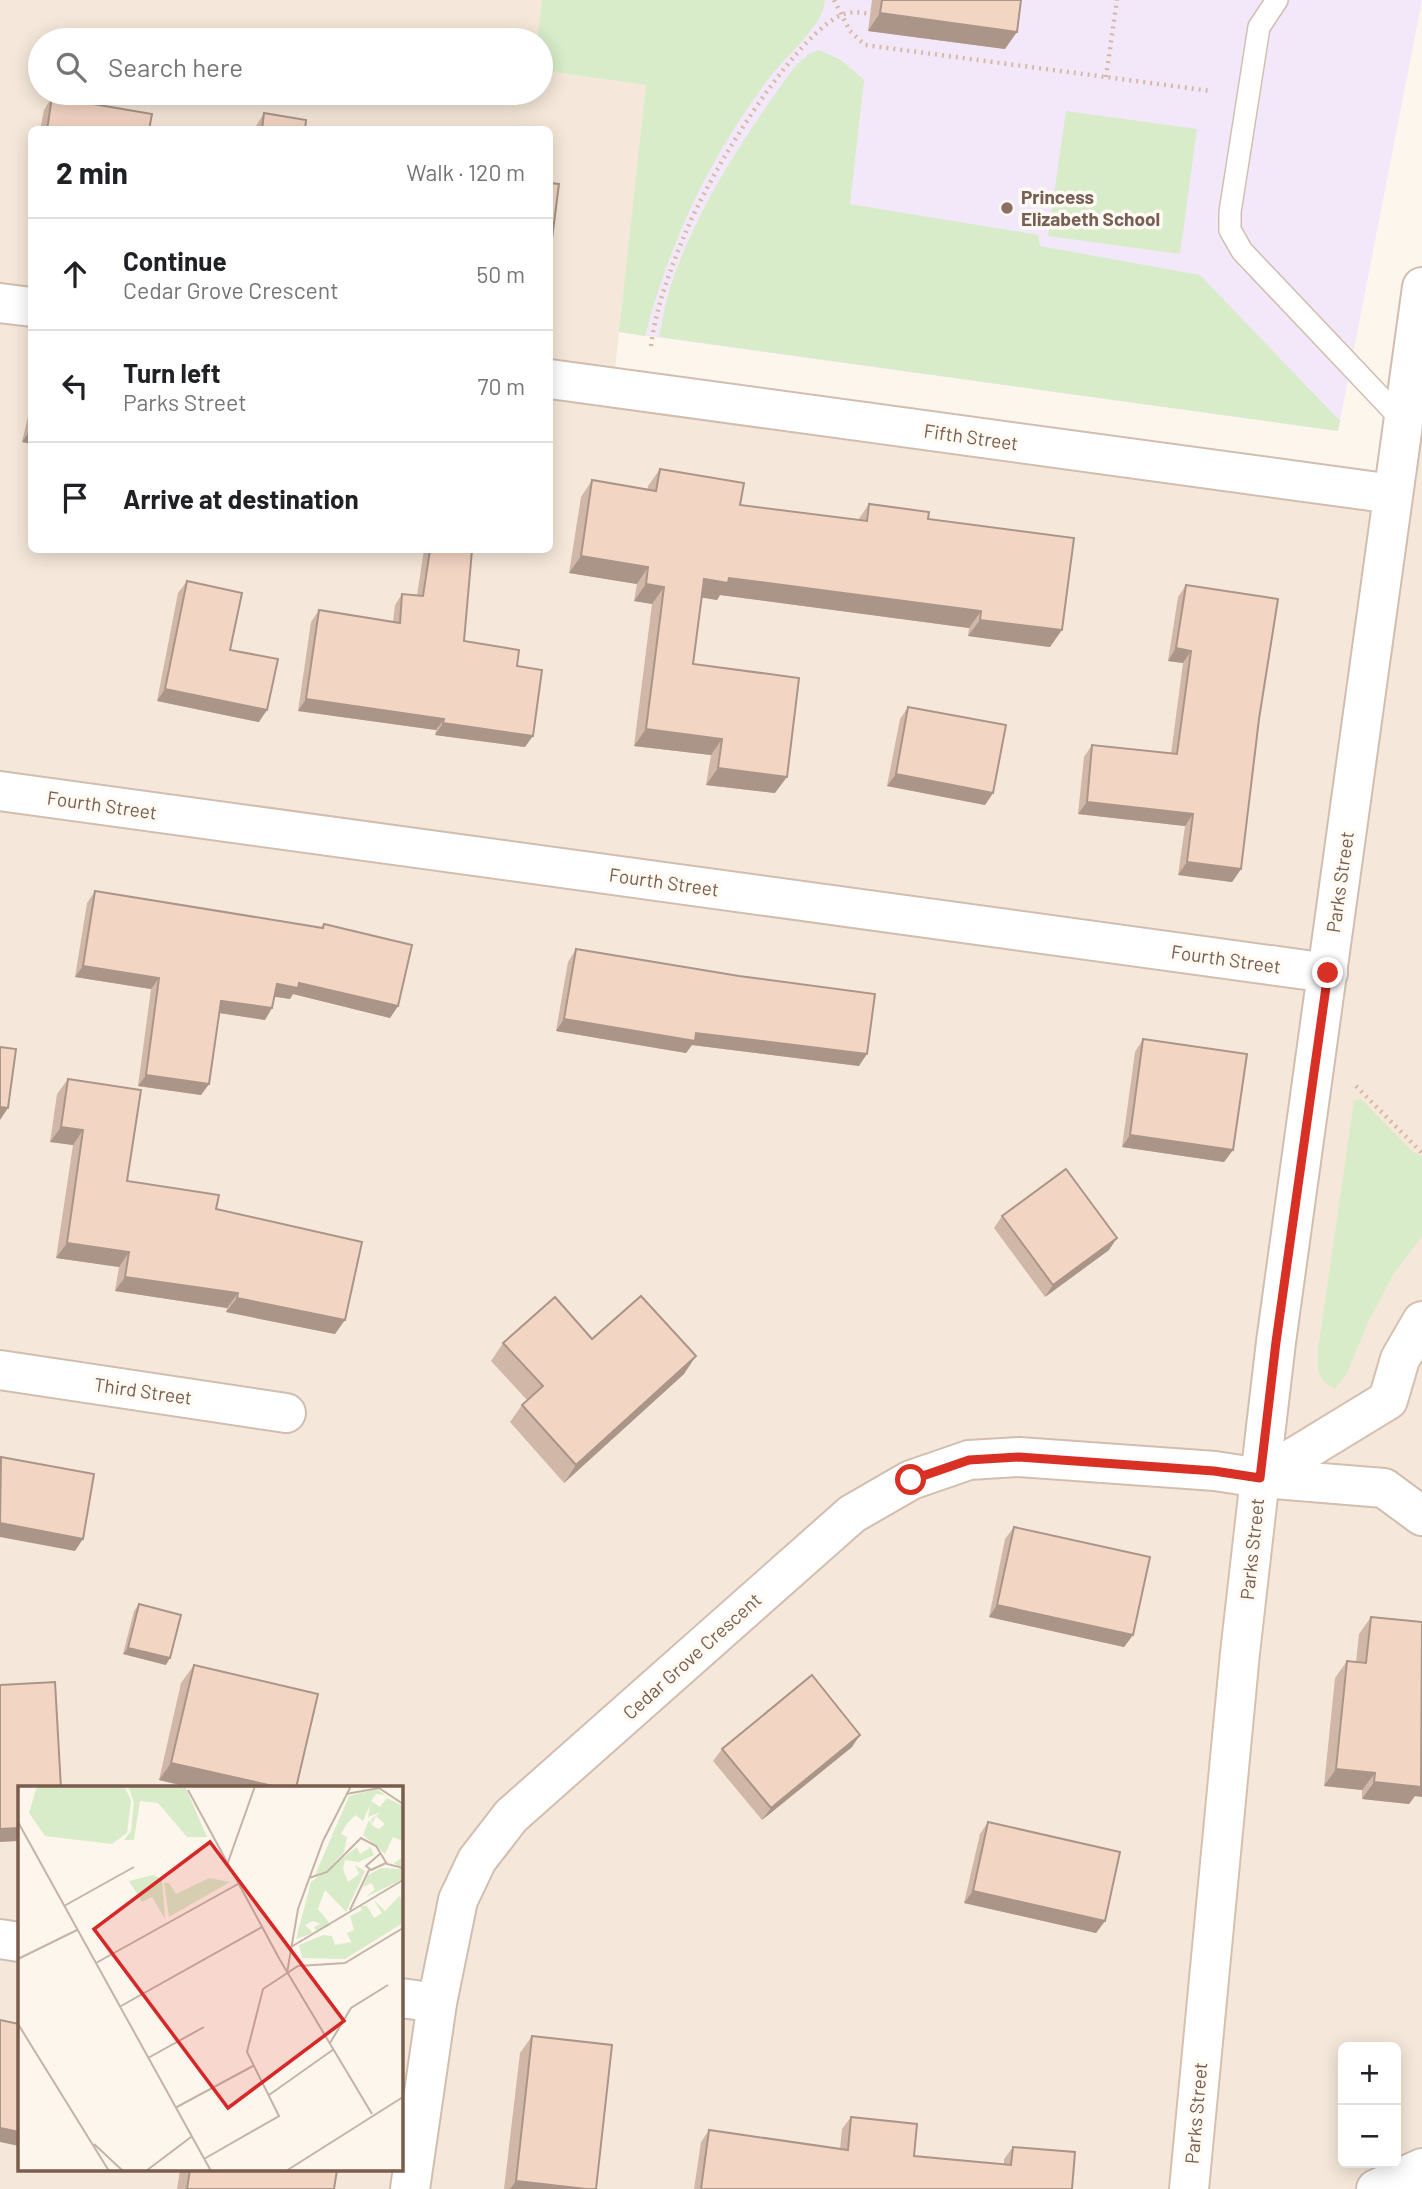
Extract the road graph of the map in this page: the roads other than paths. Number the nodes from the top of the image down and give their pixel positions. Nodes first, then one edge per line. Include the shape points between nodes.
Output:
1 (1277, 0) edge
2 (1422, 287) edge
3 (0, 303) edge
4 (28, 306) edge
5 (553, 379) edge
6 (1403, 421) junction
7 (1393, 494) junction
8 (0, 791) edge
9 (1328, 973) junction
10 (1422, 1321) edge
11 (0, 1370) edge
12 (286, 1413) dead end
13 (1260, 1478) junction
14 (1422, 1516) edge
15 (0, 1939) edge
16 (18, 1942) edge
17 (419, 2001) edge
18 (1422, 2168) edge
19 (410, 2189) edge
20 (1189, 2189) edge
21 (1376, 2189) edge

1 - 6 lane via 1259,27 1230,230 1242,251
2 - 6 street, Parks Street
3 - 4 street
5 - 7 street, Fifth Street
6 - 7 street, Parks Street
7 - 9 street, Parks Street
8 - 9 street, Fourth Street
9 - 13 street, Parks Street
10 - 13 street via 1401,1359 1388,1400
11 - 12 street, Third Street
13 - 14 street, Cedar Grove Crescent via 1384,1488
13 - 17 street, Cedar Grove Crescent via 1085,1461 969,1460 911,1480 852,1514 511,1816 477,1860
13 - 20 street, Parks Street
15 - 16 street
17 - 19 street, Cedar Grove Crescent
18 - 21 street

